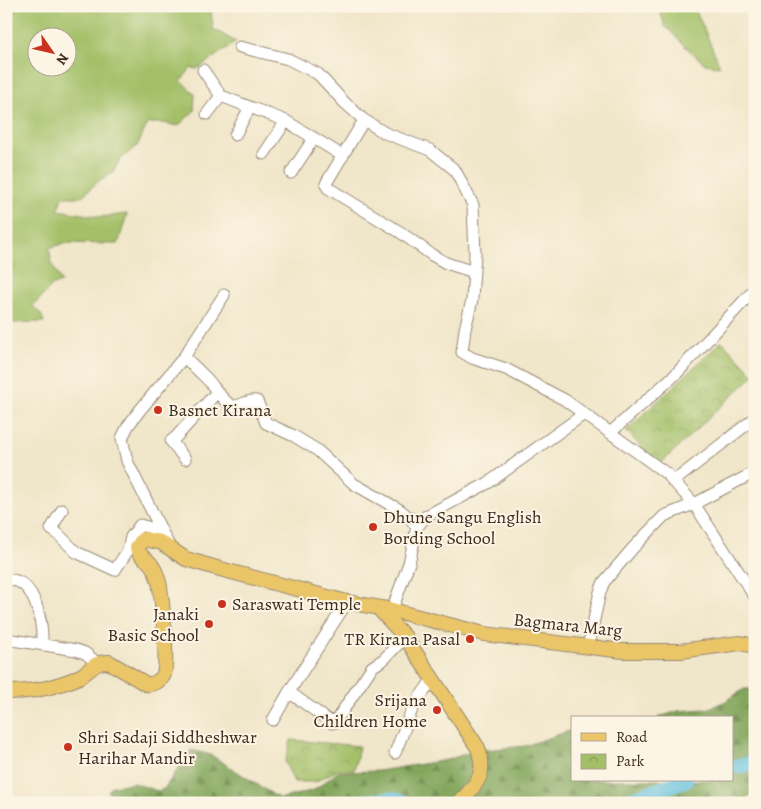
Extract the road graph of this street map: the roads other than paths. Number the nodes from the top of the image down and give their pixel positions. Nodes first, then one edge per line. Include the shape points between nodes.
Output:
1 (240, 47) dead end
2 (203, 70) dead end
3 (221, 96) junction
4 (250, 107) junction
5 (207, 114) dead end
6 (364, 120) junction
7 (286, 121) junction
8 (235, 135) dead end
9 (314, 138) junction
10 (264, 154) dead end
11 (343, 156) junction
12 (291, 173) dead end
13 (474, 272) junction
14 (755, 289) edge
15 (224, 295) dead end
16 (184, 357) junction
17 (217, 392) junction
18 (584, 414) junction
19 (755, 418) edge
20 (610, 432) junction
21 (185, 458) dead end
22 (755, 472) edge
23 (674, 482) junction
24 (694, 504) junction
25 (62, 510) dead end
26 (417, 526) junction
27 (170, 548) junction
28 (6, 580) edge
29 (755, 597) edge
30 (347, 602) junction
31 (386, 610) junction
32 (405, 637) junction
33 (6, 639) edge
34 (42, 644) junction
35 (755, 646) edge
36 (588, 647) junction
37 (97, 663) junction
38 (432, 680) junction
39 (6, 692) edge
40 (289, 692) junction
41 (273, 720) dead end
42 (395, 753) dead end
43 (459, 803) edge

1 - 6 street via 288,58 318,74
2 - 3 street
3 - 4 street
3 - 5 street
4 - 7 street
4 - 8 street
6 - 11 street
6 - 13 street via 386,133 430,150 456,170 473,205
7 - 9 street
7 - 10 street
9 - 11 street
9 - 12 street
11 - 13 street via 326,184 328,188 432,255
13 - 18 street via 462,352 536,383
14 - 20 street via 676,374
15 - 16 street
16 - 17 street
16 - 27 street via 140,410 122,438 128,460
17 - 21 street via 171,441
17 - 26 street via 235,406 257,401 266,423 317,450 354,484 400,510
18 - 20 street
18 - 26 street via 488,483 426,516
19 - 23 street
20 - 23 street
22 - 24 street
23 - 24 street
24 - 29 street
24 - 36 street via 664,516 604,582
25 - 27 street via 51,529 76,552 115,570 140,525 152,528
26 - 31 street via 409,563
27 - 30 main road, Bagmara Marg via 186,560
27 - 37 main road via 151,539 143,539 137,547 154,568 159,582 165,641 164,674 151,685 109,662
28 - 34 street via 24,583 33,596 43,630
30 - 31 main road, Bagmara Marg
30 - 40 street
31 - 32 main road
31 - 36 main road, Bagmara Marg via 484,634
32 - 38 main road
32 - 40 street via 384,659 372,666 335,722
33 - 34 street
34 - 37 street via 85,653
35 - 36 main road, Bagmara Marg via 740,643 680,651
37 - 39 main road via 59,685
38 - 42 street via 413,707
38 - 43 main road via 478,748 482,761 481,776
40 - 41 street

